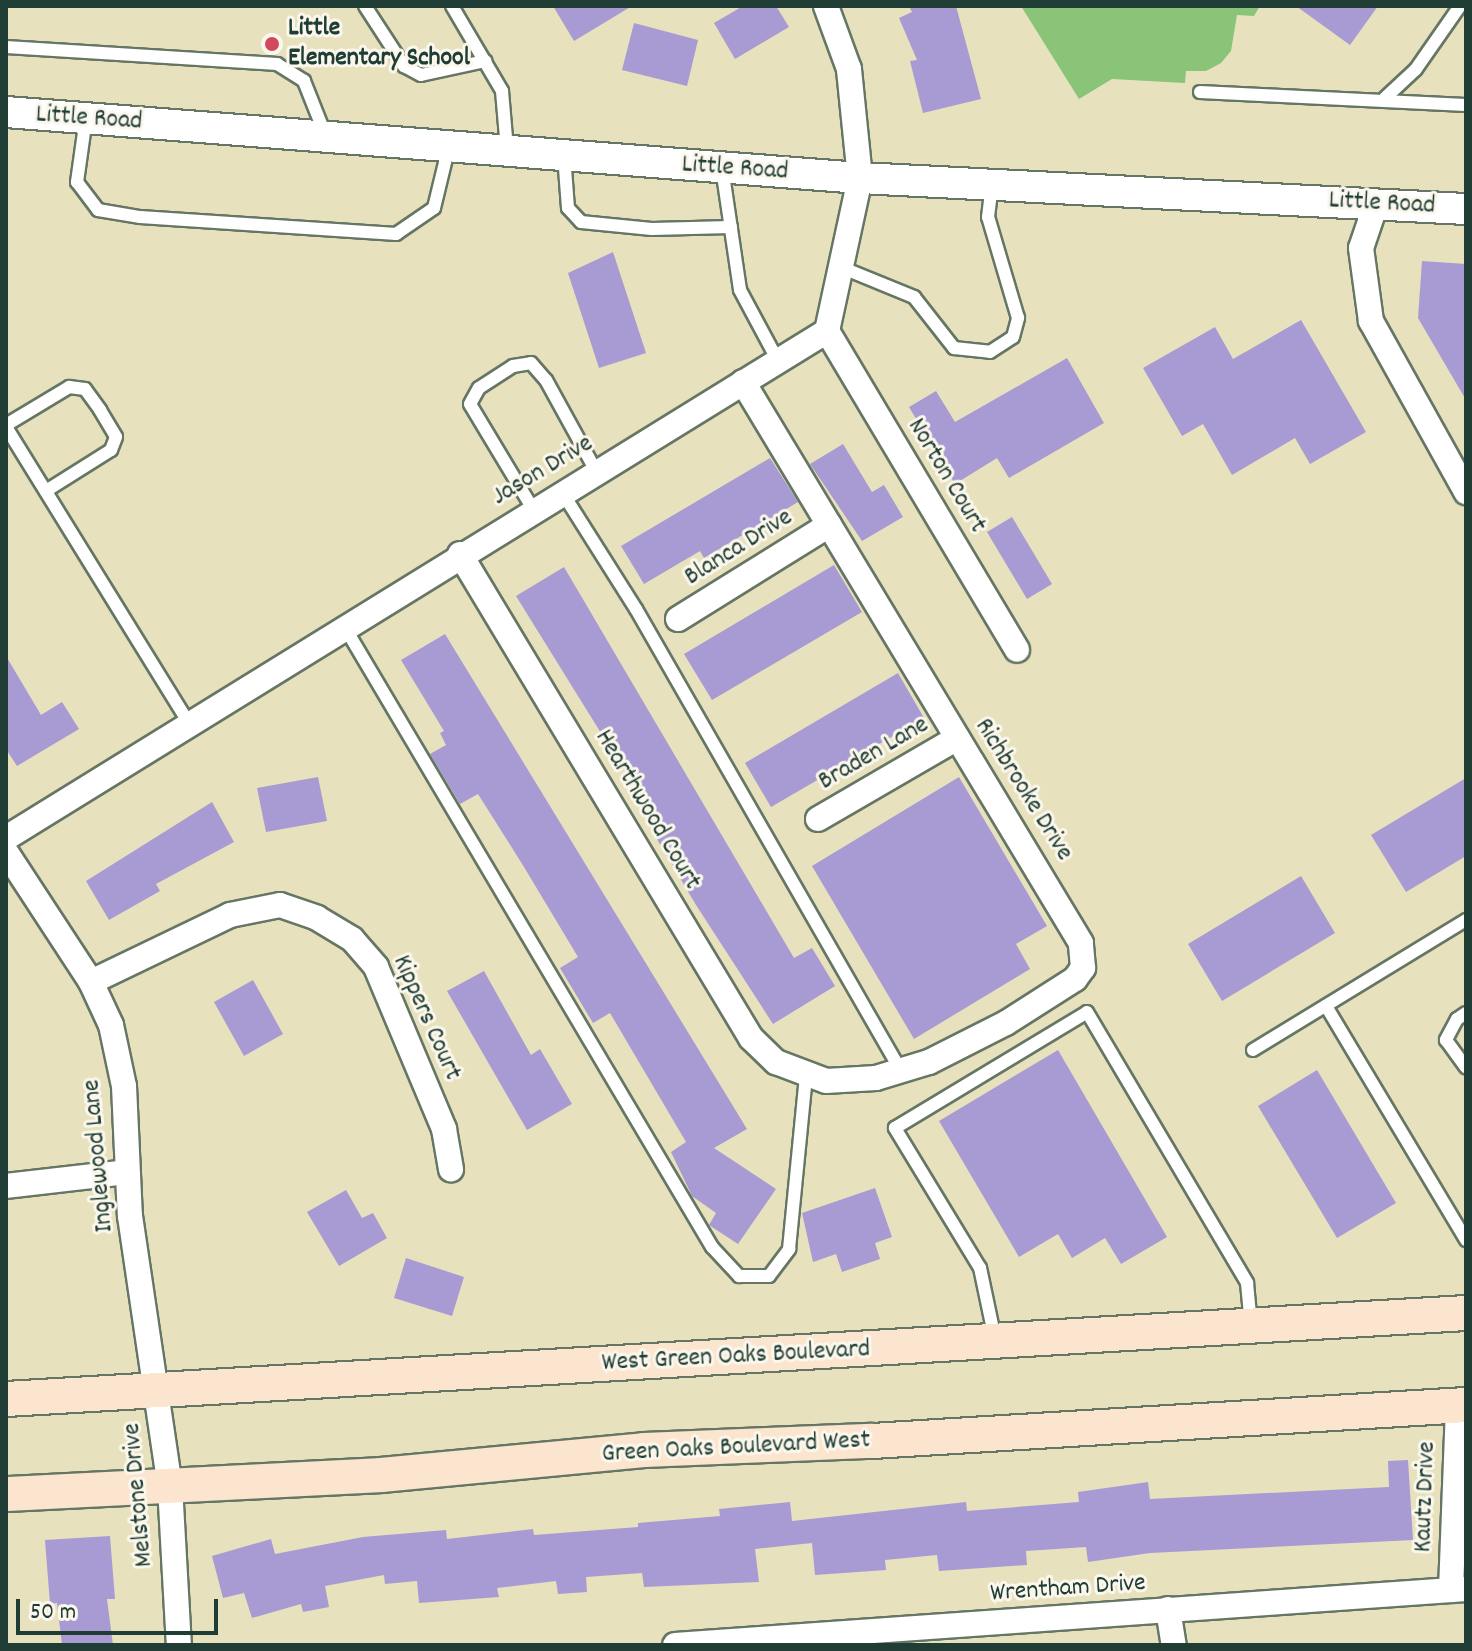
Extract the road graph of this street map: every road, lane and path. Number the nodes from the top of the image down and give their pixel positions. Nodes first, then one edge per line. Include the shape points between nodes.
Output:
1 (365, 6) edge
2 (452, 6) edge
3 (826, 6) edge
4 (1460, 6) edge
5 (6, 47) edge
6 (485, 61) junction
7 (1200, 92) dead end
8 (1385, 98) junction
9 (1466, 105) edge
10 (6, 112) edge
11 (86, 118) junction
12 (327, 137) junction
13 (449, 146) junction
14 (508, 151) junction
15 (564, 155) junction
16 (722, 168) junction
17 (860, 178) junction
18 (992, 185) junction
19 (1376, 204) junction
20 (1466, 209) edge
21 (731, 227) junction
22 (843, 268) junction
23 (827, 331) junction
24 (778, 361) junction
25 (743, 382) junction
26 (6, 426) edge
27 (596, 471) junction
28 (46, 491) junction
29 (562, 492) junction
30 (1466, 492) edge
31 (533, 509) junction
32 (829, 525) junction
33 (460, 554) junction
34 (678, 619) dead end
35 (344, 626) junction
36 (1017, 650) dead end
37 (189, 723) junction
38 (957, 738) junction
39 (818, 819) dead end
40 (6, 838) edge
41 (6, 852) edge
42 (1466, 920) edge
43 (91, 982) junction
44 (1326, 1006) junction
45 (1466, 1013) edge
46 (1253, 1050) dead end
47 (1466, 1068) edge
48 (901, 1071) junction
49 (806, 1076) junction
50 (451, 1169) dead end
51 (127, 1172) junction
52 (6, 1186) edge
53 (1466, 1240) edge
54 (1466, 1313) edge
55 (1251, 1327) junction
56 (996, 1343) junction
57 (157, 1388) junction
58 (6, 1399) edge
59 (1462, 1405) edge
60 (170, 1486) junction
61 (6, 1494) edge
62 (1458, 1590) edge
63 (1168, 1609) junction
64 (179, 1645) edge
65 (675, 1645) edge
66 (1174, 1645) edge

1 - 6 lane via 404,66 421,75
2 - 6 lane
3 - 17 street via 849,69
4 - 8 lane via 1416,69
5 - 12 lane via 277,64 304,81
6 - 14 lane via 502,91
7 - 8 lane
8 - 9 lane
10 - 11 street, Little Road
11 - 12 street, Little Road
11 - 13 lane via 77,182 98,210 140,217 396,234 434,208
12 - 13 street, Little Road
13 - 14 street, Little Road
14 - 15 street, Little Road
15 - 16 street, Little Road
15 - 21 lane via 568,208 581,222 652,229
16 - 17 street, Little Road
16 - 21 lane
17 - 18 street, Little Road
17 - 22 street
18 - 19 street, Little Road
18 - 22 lane via 988,217 1018,318 1013,337 990,352 954,348 914,297
19 - 20 street, Little Road
19 - 30 street via 1361,248 1371,321
21 - 24 lane via 740,290
22 - 23 street
23 - 24 street, Jason Drive
23 - 36 street, Norton Court
24 - 25 street, Jason Drive
25 - 27 street, Jason Drive
25 - 32 street, Richbrooke Drive
26 - 28 lane
26 - 28 lane via 69,387 85,389 100,410 116,437 111,450
27 - 29 street, Jason Drive
27 - 31 lane via 546,380 531,363 513,366 479,388 470,404
28 - 37 lane
29 - 31 street, Jason Drive
29 - 48 lane via 636,609
31 - 33 street, Jason Drive
32 - 34 street, Blanca Drive
32 - 38 street, Richbrooke Drive
33 - 35 street, Jason Drive
33 - 49 street, Hearthwood Court via 751,1038 776,1062
35 - 37 street, Jason Drive
35 - 49 lane via 712,1247 739,1276 769,1276 789,1249
37 - 40 street, Jason Drive
38 - 39 street, Braden Lane
38 - 48 street, Richbrooke Drive via 1072,923 1083,968 1075,979 1006,1023
41 - 43 street, Inglewood Lane
42 - 44 lane
43 - 50 street, Kippers Court via 230,915 280,905 317,918 352,939 376,967 444,1129
43 - 51 street, Inglewood Lane via 111,1025 124,1086
44 - 46 lane
44 - 53 lane
45 - 47 lane via 1446,1040
48 - 49 street, Richbrooke Drive via 850,1082
51 - 52 street
51 - 57 street, Inglewood Lane
54 - 55 main road, West Green Oaks Boulevard
55 - 56 main road, West Green Oaks Boulevard
55 - 56 lane via 1247,1283 1087,1012 895,1128 980,1268
56 - 57 main road, West Green Oaks Boulevard
57 - 58 main road, West Green Oaks Boulevard
57 - 60 street, Melstone Drive
59 - 60 main road, Green Oaks Boulevard West via 904,1440 644,1450 381,1475
59 - 62 street, Kautz Drive
60 - 61 main road, Green Oaks Boulevard West
60 - 64 street, Melstone Drive
62 - 63 street, Wrentham Drive
63 - 65 street, Wrentham Drive
63 - 66 street

